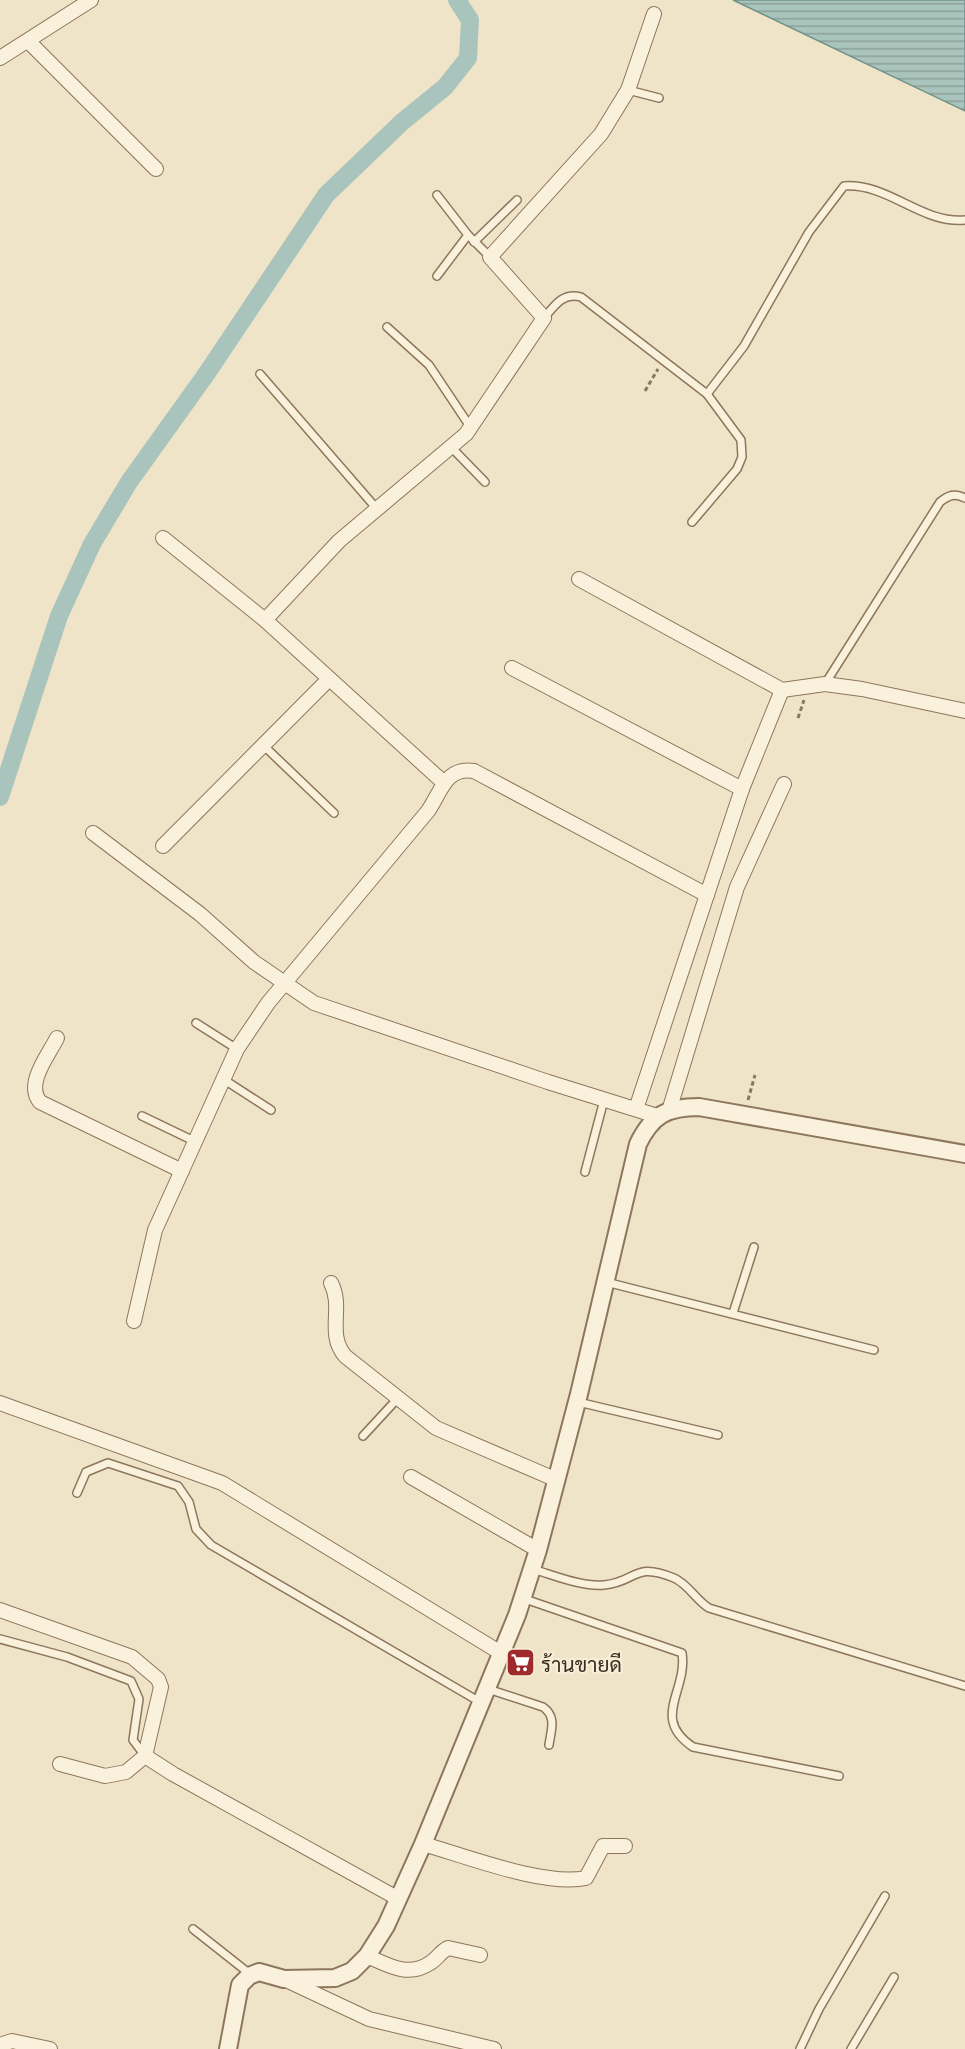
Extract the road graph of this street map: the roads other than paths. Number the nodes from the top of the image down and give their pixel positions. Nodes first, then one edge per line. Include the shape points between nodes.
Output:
1 (92, 0) edge
2 (654, 14) dead end
3 (29, 42) junction
4 (0, 58) edge
5 (628, 90) junction
6 (659, 98) dead end
7 (156, 169) dead end
8 (437, 195) dead end
9 (517, 200) dead end
10 (965, 220) edge
11 (471, 238) junction
12 (490, 258) junction
13 (437, 276) dead end
14 (544, 318) junction
15 (387, 327) dead end
16 (260, 374) dead end
17 (707, 394) junction
18 (471, 428) junction
19 (452, 447) junction
20 (485, 482) dead end
21 (965, 498) edge
22 (377, 509) junction
23 (692, 522) dead end
24 (163, 538) dead end
25 (579, 579) dead end
26 (265, 620) junction
27 (512, 668) dead end
28 (329, 679) junction
29 (825, 684) junction
30 (782, 690) junction
31 (965, 711) edge
32 (263, 746) junction
33 (443, 782) junction
34 (784, 784) dead end
35 (742, 789) junction
36 (334, 813) dead end
37 (93, 833) dead end
38 (164, 846) dead end
39 (707, 895) junction
40 (284, 985) junction
41 (196, 1023) dead end
42 (57, 1038) dead end
43 (237, 1049) junction
44 (223, 1079) junction
45 (604, 1100) junction
46 (636, 1109) junction
47 (271, 1110) dead end
48 (663, 1114) junction
49 (142, 1116) dead end
50 (196, 1142) junction
51 (965, 1154) edge
52 (182, 1171) junction
53 (585, 1172) dead end
54 (754, 1247) dead end
55 (606, 1282) junction
56 (332, 1284) dead end
57 (733, 1313) junction
58 (134, 1321) dead end
59 (874, 1350) dead end
60 (399, 1397) junction
61 (577, 1402) junction
62 (0, 1403) edge
63 (718, 1435) dead end
64 (363, 1436) dead end
65 (411, 1477) dead end
66 (557, 1480) junction
67 (77, 1493) dead end
68 (538, 1550) junction
69 (532, 1568) junction
70 (522, 1598) junction
71 (0, 1610) edge
72 (0, 1639) edge
73 (501, 1653) junction
74 (965, 1686) edge
75 (485, 1696) junction
76 (549, 1745) dead end
77 (145, 1756) junction
78 (60, 1764) dead end
79 (839, 1776) dead end
80 (423, 1844) junction
81 (625, 1846) dead end
82 (885, 1896) dead end
83 (397, 1898) junction
84 (193, 1929) dead end
85 (480, 1955) dead end
86 (367, 1956) junction
87 (251, 1975) junction
88 (894, 1977) dead end
89 (284, 1979) junction
90 (0, 2045) edge
91 (50, 2049) edge
92 (228, 2049) edge
93 (494, 2049) edge
94 (800, 2049) edge
95 (851, 2049) edge

1 - 3 street
2 - 5 street
3 - 4 street
3 - 7 street
5 - 6 lane
5 - 12 street via 601,134
8 - 11 lane
9 - 11 lane
10 - 17 lane via 940,219 888,193 860,185 844,186 809,232 744,346
11 - 12 lane
11 - 13 lane
12 - 14 street
14 - 17 lane via 561,298 571,294 581,297
14 - 18 street
15 - 18 lane via 429,365
16 - 22 lane
17 - 23 lane via 741,440 742,457 737,469
18 - 19 street
19 - 20 lane
19 - 22 street
21 - 29 lane via 956,494 940,502
22 - 26 street via 339,540
24 - 26 street
25 - 30 street
26 - 28 street
27 - 35 street
28 - 32 street
28 - 33 street
29 - 30 street
29 - 31 street via 862,688
30 - 35 street
32 - 36 lane
32 - 38 street
33 - 39 street via 462,769 474,771
33 - 40 street via 428,811
34 - 48 street via 737,887
35 - 39 street
37 - 40 street via 200,914
39 - 46 street
40 - 43 street
40 - 45 street via 314,1003
41 - 43 lane
42 - 52 street via 33,1085 40,1102
43 - 44 street
44 - 47 lane
44 - 50 street
45 - 46 street
45 - 53 lane
46 - 48 street
48 - 51 street via 699,1107
48 - 55 street via 646,1127 638,1144
49 - 50 lane
50 - 52 street
52 - 58 street via 155,1230
54 - 57 lane
55 - 57 lane
55 - 61 street
56 - 60 street via 337,1294 334,1331 339,1350
57 - 59 lane
60 - 64 lane
60 - 66 street via 436,1428
61 - 63 lane
61 - 66 street
62 - 73 street via 222,1483
65 - 68 street
66 - 68 street
67 - 75 lane via 86,1472 108,1463 178,1486 189,1502 196,1529 211,1545
68 - 69 street
69 - 70 street
69 - 74 lane via 598,1585 651,1570 677,1579 709,1608
70 - 73 street
70 - 79 lane via 682,1653 672,1723 678,1735 693,1747
71 - 77 street via 132,1657 158,1679 161,1687
72 - 77 lane via 126,1678 139,1698 133,1740
73 - 75 street
75 - 76 lane via 543,1707 553,1718
75 - 80 street
77 - 78 street via 126,1772 105,1776
77 - 83 street
80 - 81 street via 550,1879 573,1881 586,1878 603,1846
80 - 83 street
82 - 94 lane
83 - 86 street via 386,1926
84 - 87 lane
85 - 86 street via 448,1948 426,1966 405,1971
86 - 89 street via 352,1971 335,1978
87 - 89 street via 260,1972
87 - 92 street via 240,1985
88 - 95 lane
89 - 93 street via 369,2019
90 - 91 street via 12,2041

